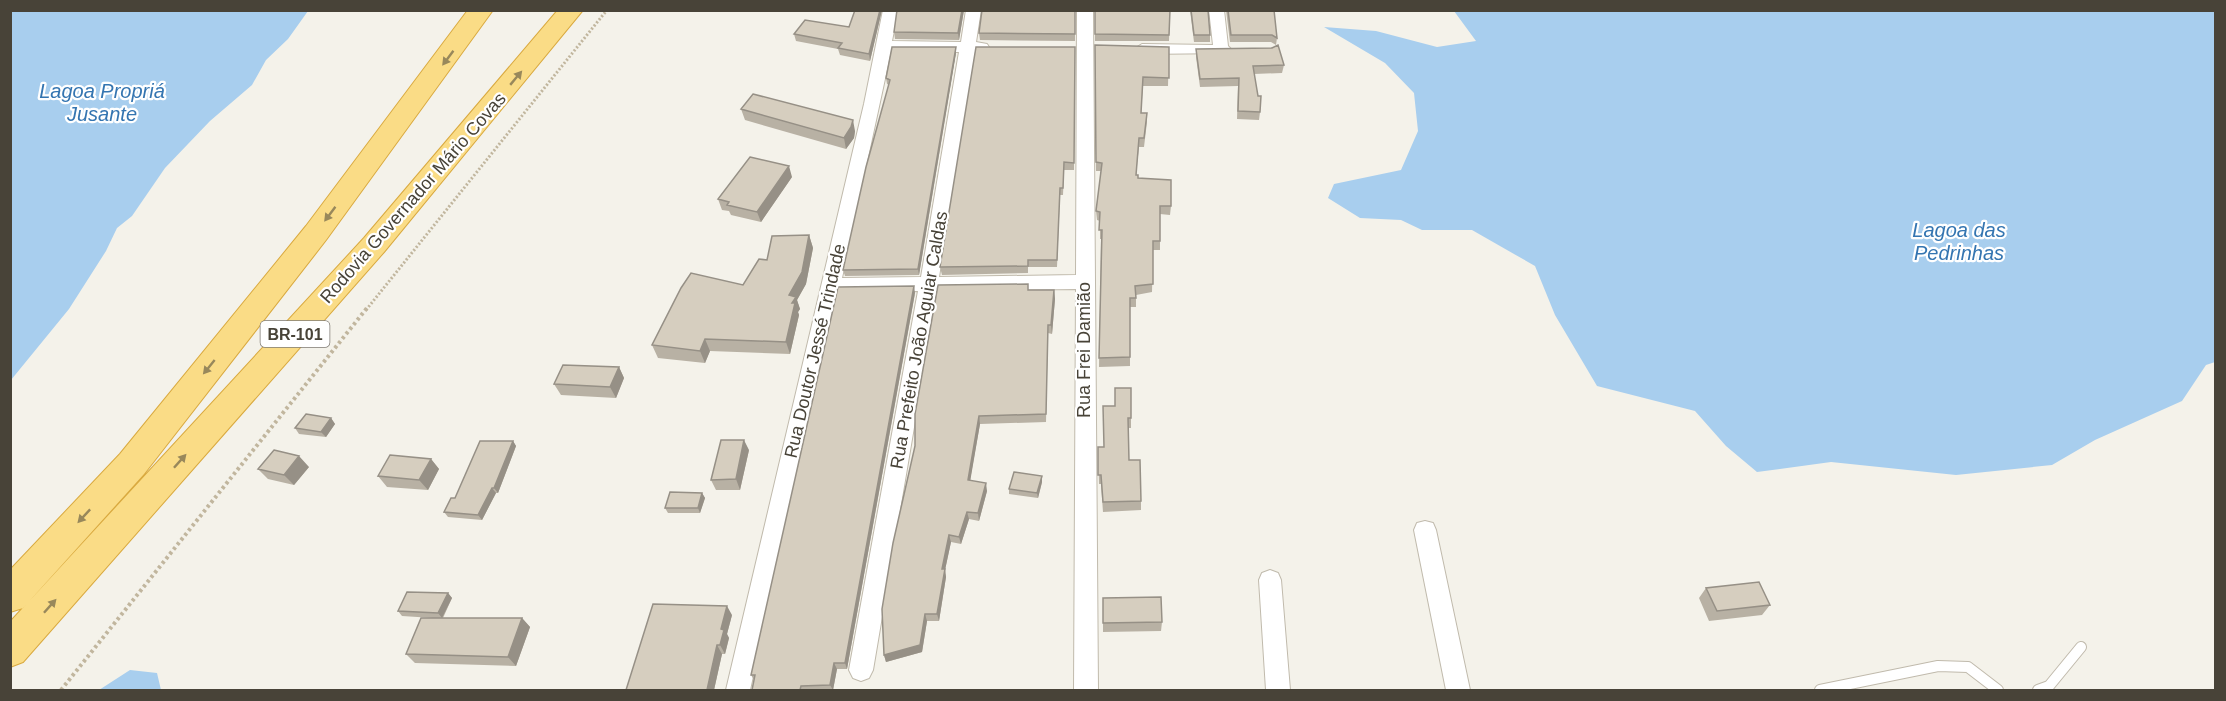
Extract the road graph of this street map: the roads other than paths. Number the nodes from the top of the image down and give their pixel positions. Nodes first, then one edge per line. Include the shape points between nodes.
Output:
1 (481, 10) edge
2 (571, 10) edge
3 (891, 10) edge
4 (974, 10) edge
5 (1084, 10) edge
6 (1216, 10) edge
7 (884, 45) junction
8 (968, 46) junction
9 (991, 47) edge
10 (1130, 49) edge
11 (1221, 50) junction
12 (1241, 50) edge
13 (1084, 282) junction
14 (929, 284) junction
15 (829, 285) junction
16 (1425, 530) dead end
17 (1270, 580) dead end
18 (10, 596) edge
19 (2080, 647) dead end
20 (10, 650) edge
21 (861, 670) dead end
22 (738, 690) edge
23 (1086, 690) edge
24 (1278, 690) edge
25 (1458, 690) edge
26 (1820, 690) edge
27 (1998, 690) edge
28 (2038, 690) edge

1 -> 18 highway, BR-101 via 316,233 132,464
20 -> 2 highway, Rodovia Governador Mário Covas / BR-101 via 374,245
3 - 7 street, Rua Doutor Jessé Trindade
4 - 8 street, Rua Prefeito João Aguiar Caldas
5 - 13 street, Rua Frei Damião
6 - 11 street
7 - 8 street
7 - 15 street, Rua Doutor Jessé Trindade
8 - 9 street
8 - 14 street, Rua Prefeito João Aguiar Caldas
10 - 11 street
11 - 12 street
13 - 14 street
13 - 23 street, Rua Frei Damião
14 - 15 street
14 - 21 street, Rua Prefeito João Aguiar Caldas
15 - 22 street, Rua Doutor Jessé Trindade
16 - 25 street
17 - 24 street
19 - 28 lane via 2049,686
26 - 27 lane via 1938,666 1968,667

